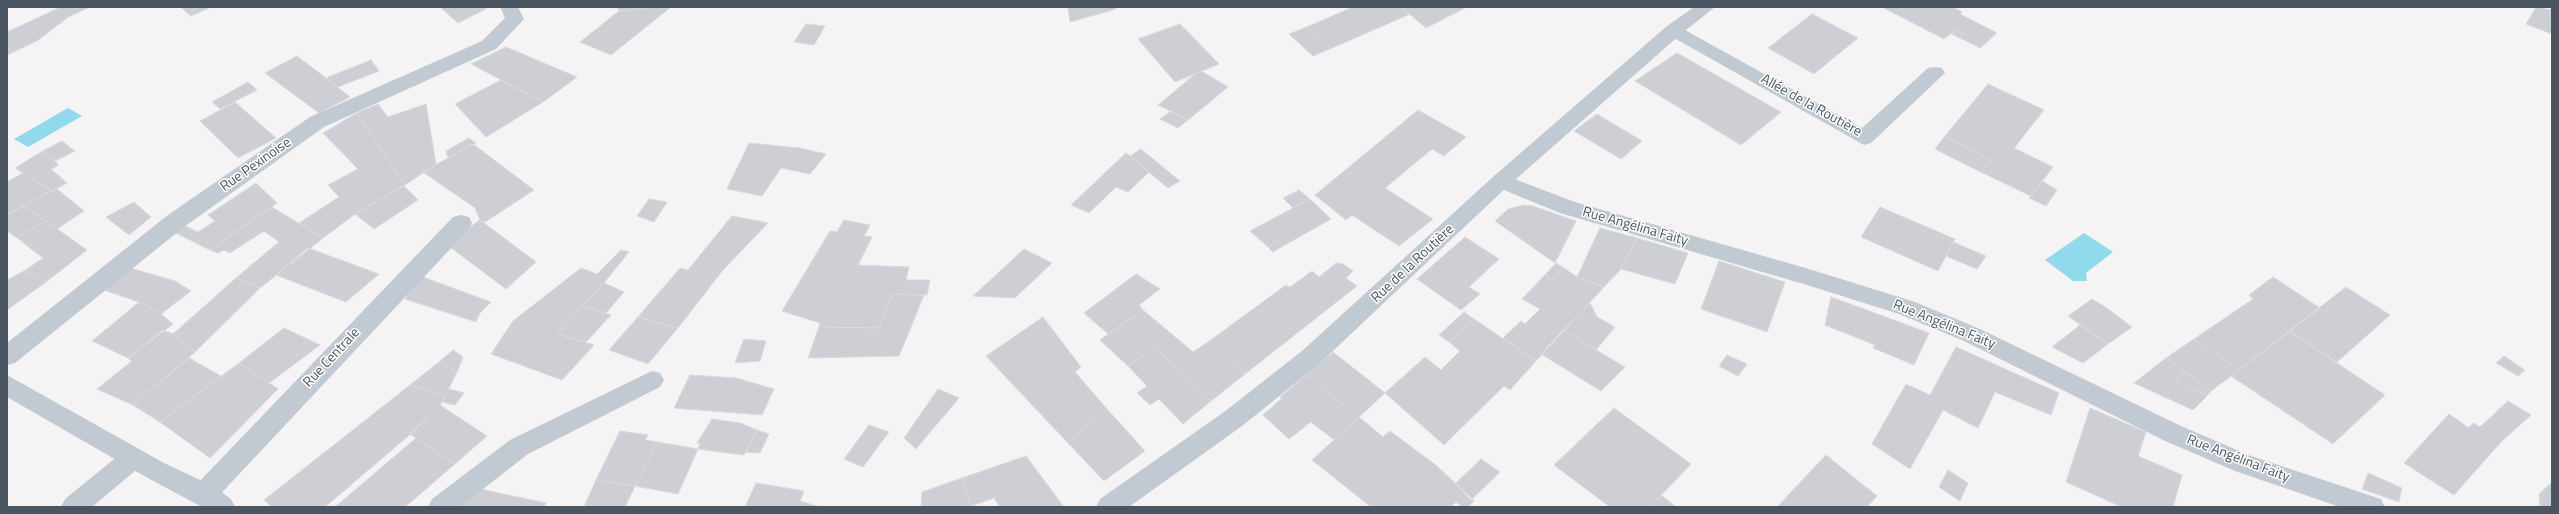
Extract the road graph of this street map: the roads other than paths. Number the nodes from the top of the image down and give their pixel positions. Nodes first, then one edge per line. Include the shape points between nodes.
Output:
1 (509, 7) edge
2 (1706, 7) edge
3 (1674, 30) junction
4 (1935, 73) dead end
5 (1501, 181) junction
6 (461, 223) dead end
7 (7, 356) edge
8 (652, 380) dead end
9 (7, 385) edge
10 (134, 458) junction
11 (213, 500) edge
12 (74, 507) edge
13 (441, 507) edge
14 (1109, 507) edge
15 (2372, 507) edge

1 - 7 street, Rue Pexinoise via 515,19 489,45 317,122 176,221
2 - 3 street, Rue de la Routière
3 - 4 street, Allée de la Routière via 1864,138
3 - 5 street, Rue de la Routière
5 - 14 street, Rue de la Routière via 1310,358 1233,419
5 - 15 street, Rue Angélina Faity via 1568,208 1809,276 1907,308 1979,338 2172,434 2244,464
6 - 11 street, Rue Centrale
8 - 13 street via 519,447
9 - 10 street, Rue Centrale
10 - 11 street, Rue Centrale
10 - 12 street

